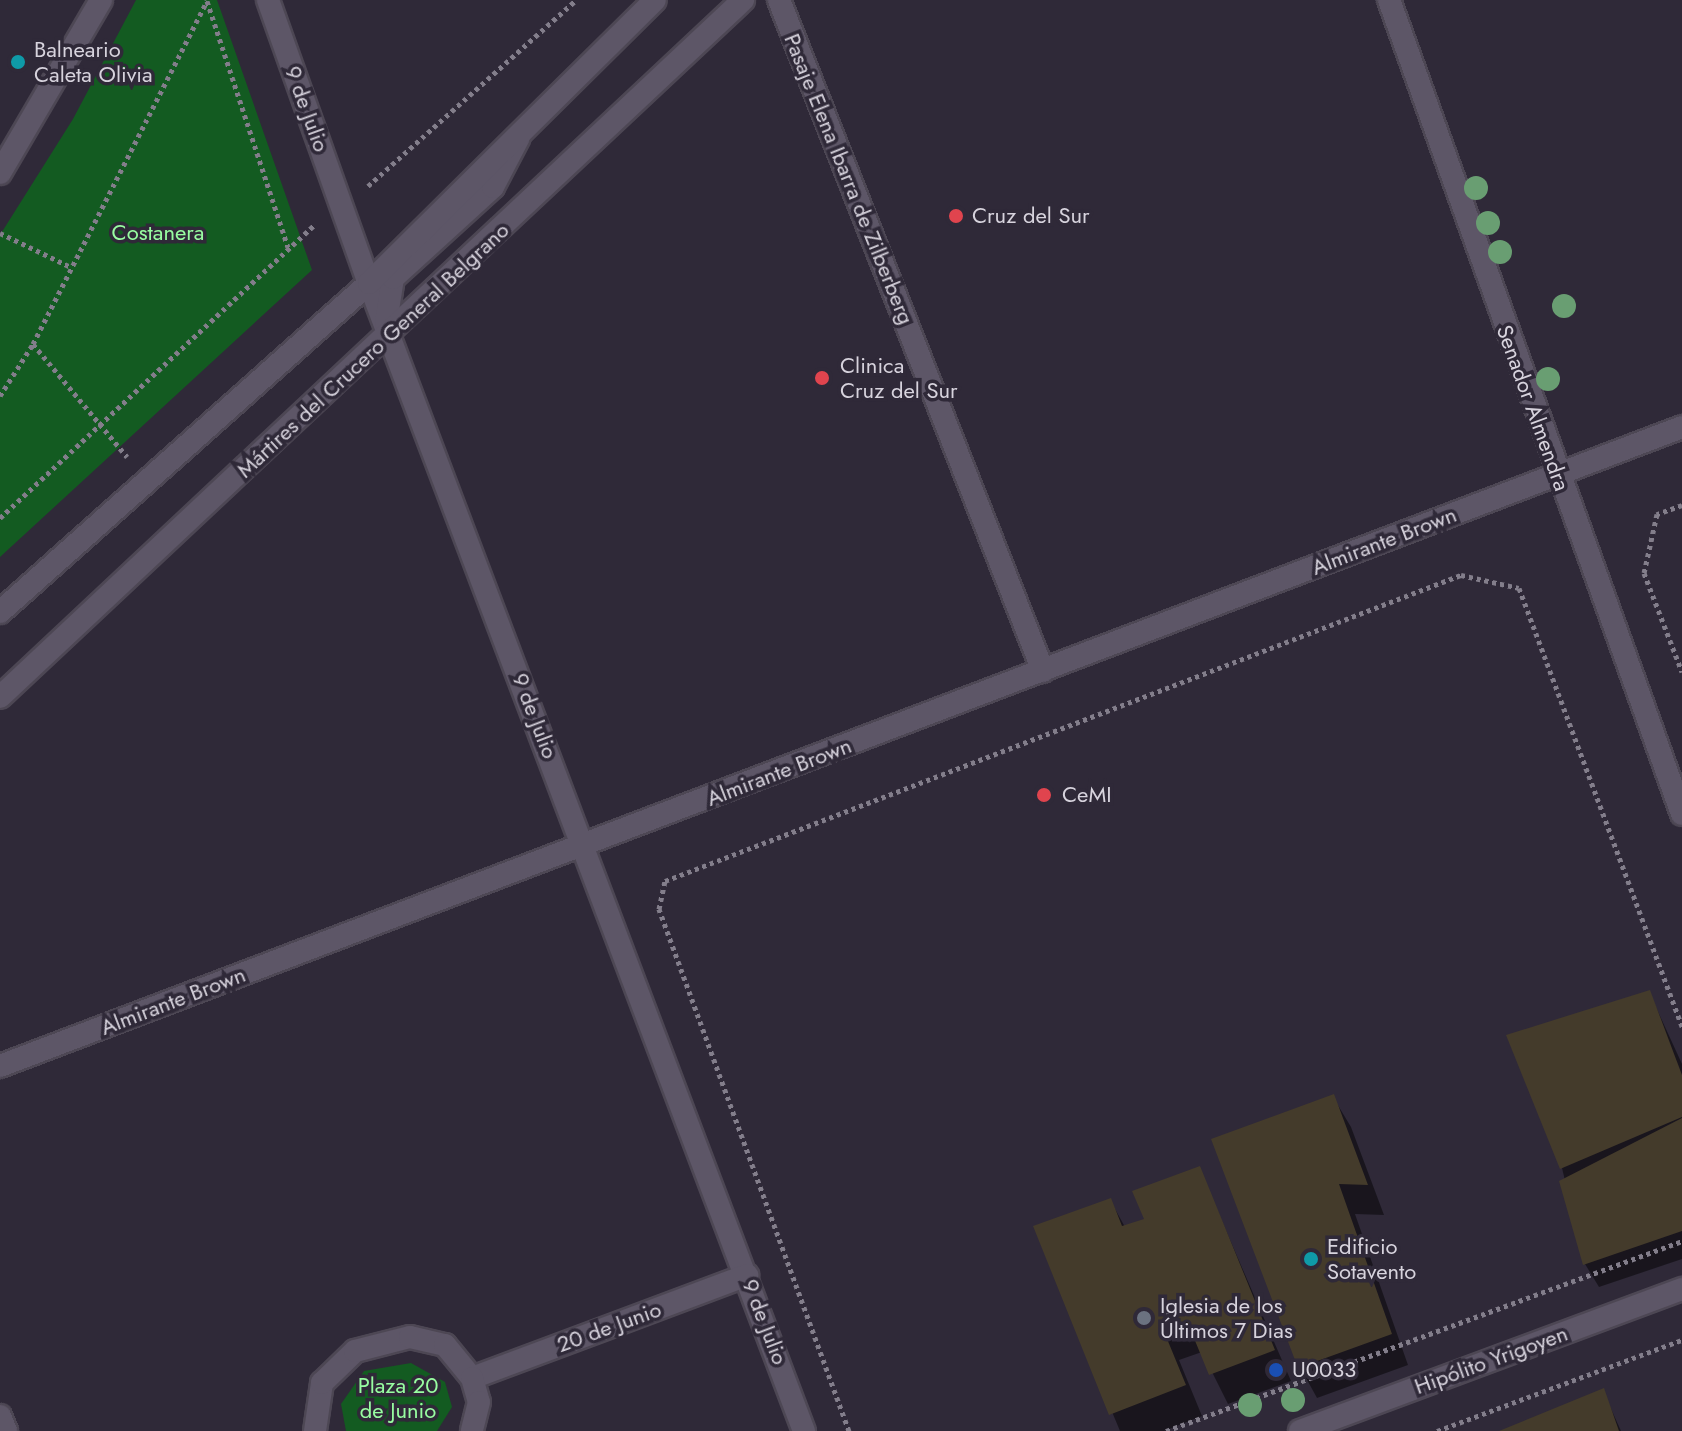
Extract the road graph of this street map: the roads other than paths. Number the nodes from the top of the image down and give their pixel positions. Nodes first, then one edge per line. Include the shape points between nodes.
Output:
1 (101, 0) edge
2 (268, 0) edge
3 (655, 0) edge
4 (743, 0) edge
5 (779, 0) edge
6 (1389, 0) edge
7 (521, 132) junction
8 (0, 173) edge
9 (369, 283) junction
10 (388, 330) junction
11 (1682, 427) edge
12 (1557, 475) junction
13 (0, 612) edge
14 (1043, 671) junction
15 (0, 697) edge
16 (1682, 814) edge
17 (584, 846) junction
18 (0, 1066) edge
19 (747, 1275) junction
20 (1682, 1289) edge
21 (472, 1378) junction
22 (0, 1416) edge
23 (6, 1431) edge
24 (315, 1431) edge
25 (472, 1431) edge
26 (804, 1431) edge
27 (1300, 1431) edge

1 - 8 street
2 - 9 street, 9 de Julio
3 - 7 street
4 - 10 street, Mártires del Crucero General Belgrano
5 - 14 street, Pasaje Elena Ibarra de Zilberberg
6 - 12 street, Senador Almendra
7 - 9 street
7 - 10 street via 493,187 393,278
9 - 10 street, 9 de Julio
9 - 13 street
10 - 15 street, Mártires del Crucero General Belgrano
10 - 17 street, 9 de Julio
11 - 12 street, Almirante Brown
12 - 14 street, Almirante Brown
12 - 16 street, Senador Almendra
14 - 17 street, Almirante Brown
17 - 18 street, Almirante Brown
17 - 19 street, 9 de Julio
19 - 21 street, 20 de Junio
19 - 26 street, 9 de Julio
20 - 27 street, Hipólito Yrigoyen
21 - 24 street via 445,1345 410,1337 355,1351 322,1383
21 - 25 street via 479,1402
22 - 23 street

